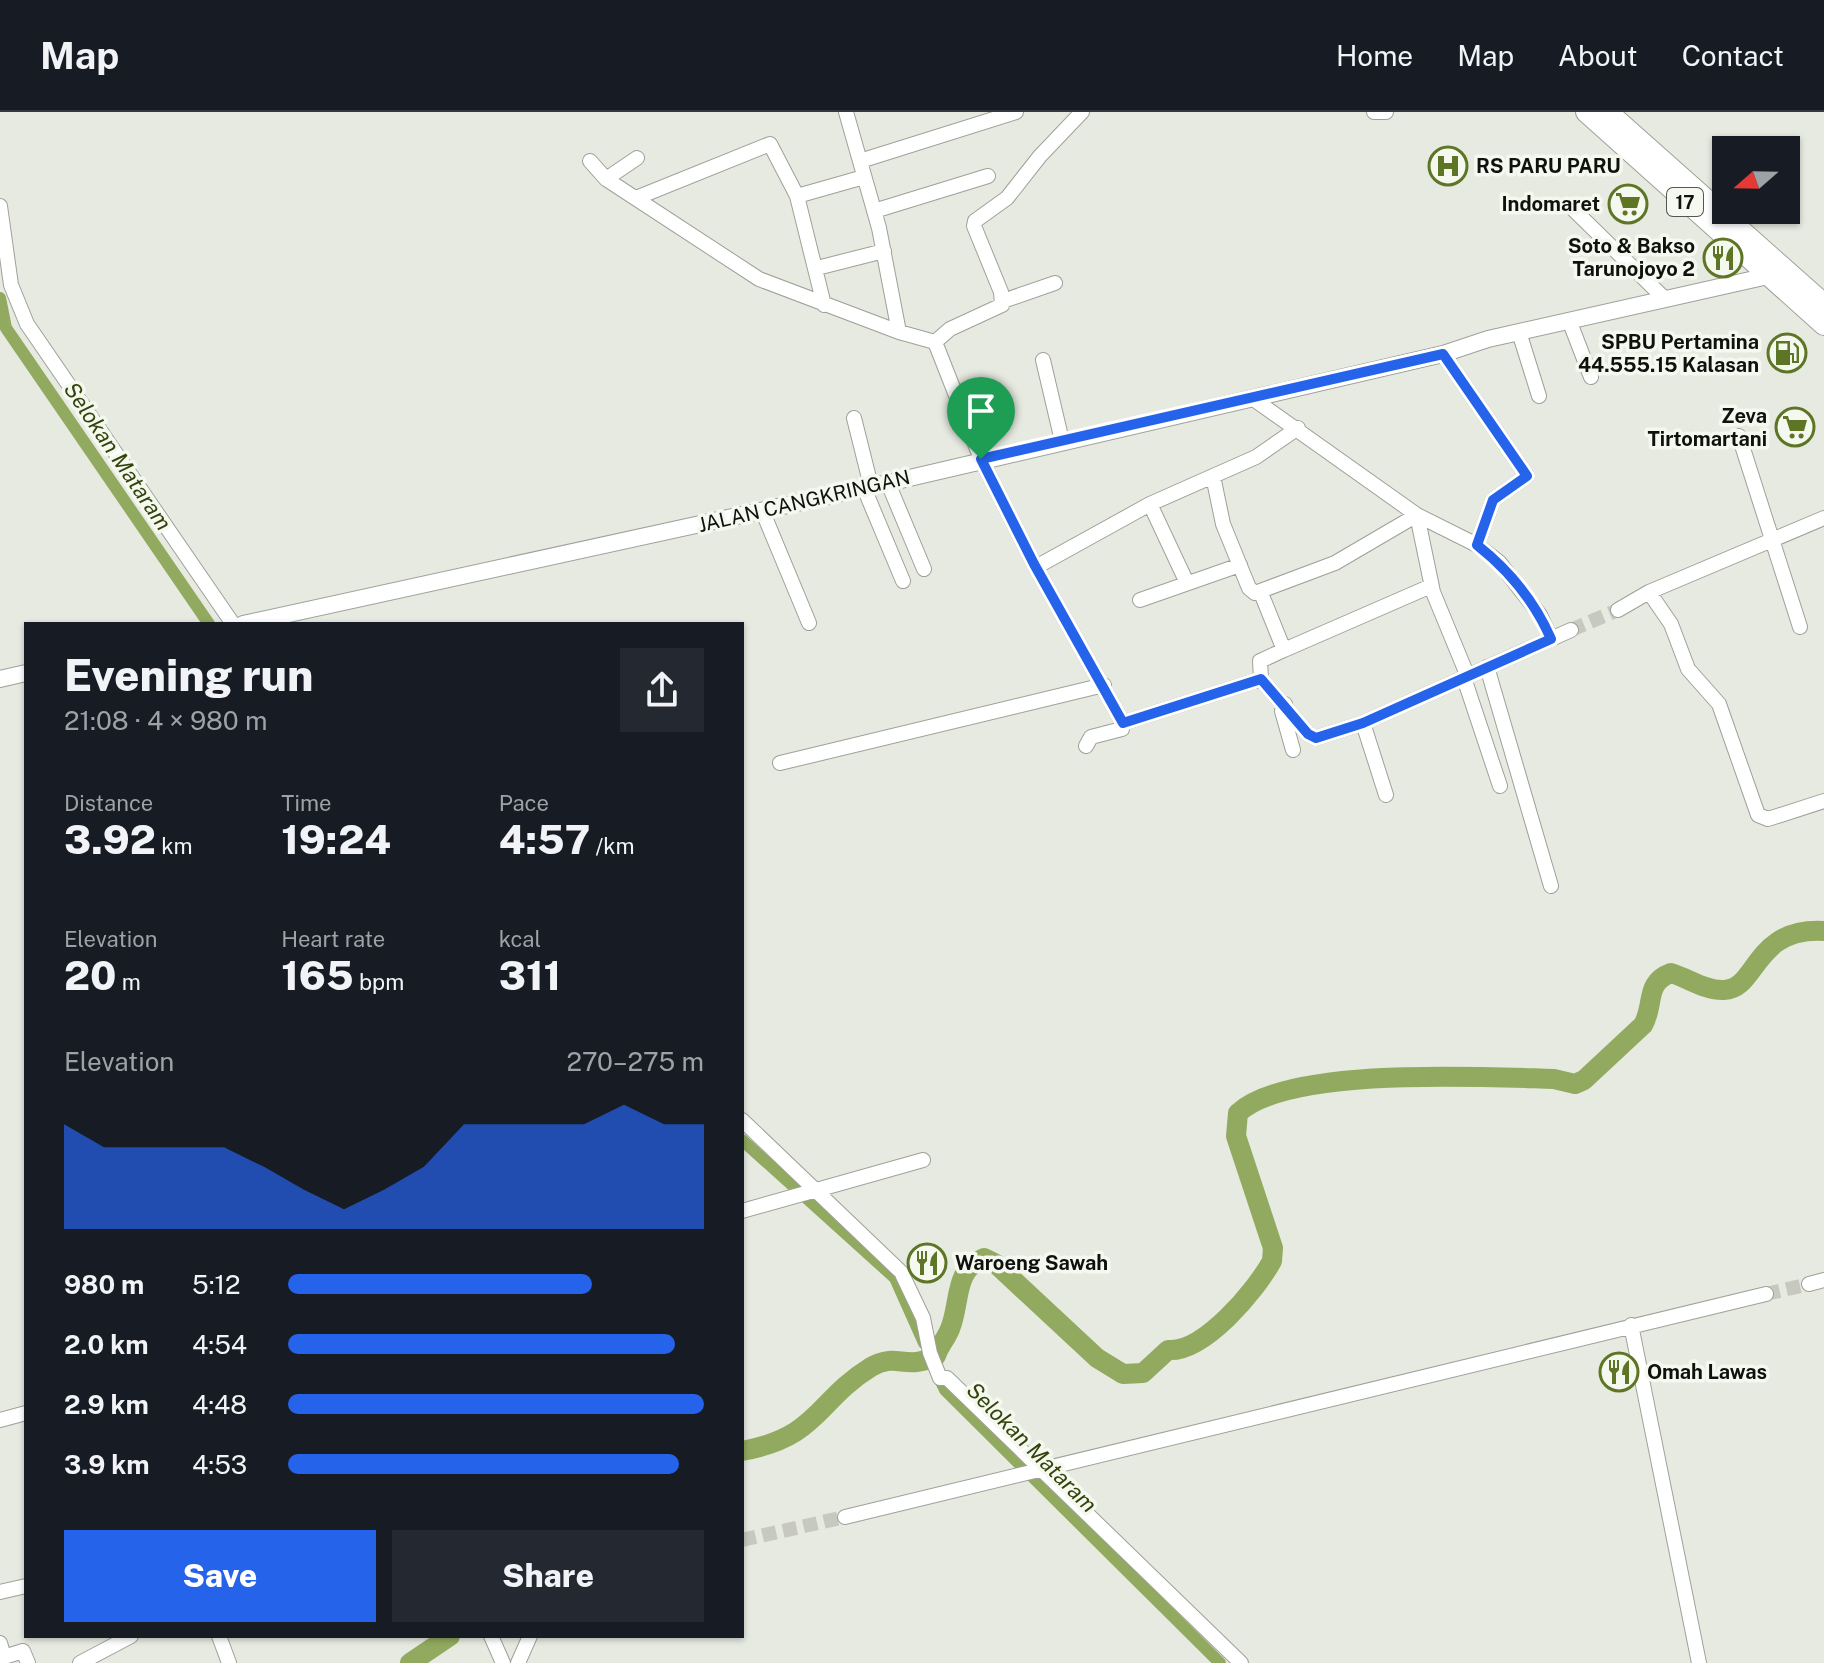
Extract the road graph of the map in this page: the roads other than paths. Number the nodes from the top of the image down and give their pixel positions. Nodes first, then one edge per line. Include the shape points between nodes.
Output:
1 (846, 112) edge
2 (960, 112) edge
3 (1016, 112) edge
4 (1082, 112) edge
5 (1374, 112) edge
6 (1386, 112) edge
7 (1586, 112) edge
8 (1612, 117) edge
9 (964, 128) junction
10 (637, 158) dead end
11 (590, 161) dead end
12 (860, 161) junction
13 (988, 176) dead end
14 (864, 177) junction
15 (606, 179) junction
16 (797, 196) junction
17 (636, 198) junction
18 (0, 206) edge
19 (1574, 210) dead end
20 (874, 211) junction
21 (884, 251) junction
22 (817, 268) junction
23 (1773, 270) junction
24 (1055, 283) dead end
25 (1665, 299) junction
26 (1003, 301) junction
27 (1824, 304) edge
28 (824, 305) junction
29 (1569, 320) junction
30 (1824, 325) edge
31 (899, 332) junction
32 (1519, 332) junction
33 (935, 342) junction
34 (1443, 354) junction
35 (1043, 360) dead end
36 (1591, 377) dead end
37 (1539, 396) dead end
38 (1252, 398) junction
39 (854, 418) dead end
40 (1298, 428) junction
41 (1739, 436) dead end
42 (1062, 441) junction
43 (981, 459) junction
44 (1213, 476) junction
45 (874, 486) junction
46 (1150, 504) junction
47 (762, 510) junction
48 (1417, 515) junction
49 (1824, 518) edge
50 (1771, 542) junction
51 (1477, 545) junction
52 (1240, 565) junction
53 (1036, 567) junction
54 (924, 569) dead end
55 (903, 581) dead end
56 (1187, 583) junction
57 (1431, 586) junction
58 (1649, 592) junction
59 (1261, 593) junction
60 (1140, 600) dead end
61 (1618, 610) tunnel mouth
62 (232, 622) edge
63 (252, 622) edge
64 (809, 623) dead end
65 (1800, 627) dead end
66 (1571, 630) tunnel mouth
67 (1551, 639) junction
68 (1284, 650) junction
69 (1487, 667) junction
70 (24, 673) edge
71 (1466, 678) junction
72 (0, 679) edge
73 (1261, 679) junction
74 (1104, 685) junction
75 (1285, 704) junction
76 (1123, 723) junction
77 (1363, 723) junction
78 (1086, 746) dead end
79 (1293, 750) dead end
80 (780, 763) dead end
81 (1500, 786) dead end
82 (1386, 795) dead end
83 (1824, 801) edge
84 (1551, 886) dead end
85 (744, 1122) edge
86 (923, 1160) dead end
87 (813, 1191) junction
88 (744, 1210) edge
89 (1824, 1280) edge
90 (1809, 1284) tunnel mouth
91 (1766, 1294) tunnel mouth
92 (1631, 1325) junction
93 (24, 1414) edge
94 (0, 1420) edge
95 (1031, 1471) junction
96 (845, 1517) tunnel mouth
97 (24, 1586) edge
98 (0, 1592) edge
99 (127, 1638) edge
100 (220, 1638) edge
101 (492, 1638) edge
102 (529, 1638) edge
103 (0, 1643) edge
104 (28, 1663) edge
105 (80, 1663) edge
106 (229, 1663) edge
107 (503, 1663) edge
108 (518, 1663) edge
109 (1241, 1663) edge
110 (1699, 1663) edge

1 - 12 street
2 - 9 street
3 - 9 street
4 - 26 street via 1007,198 975,221
5 - 6 street
7 - 8 highway, 17
8 - 23 highway, 17
9 - 12 street
10 - 15 street
11 - 15 street
12 - 14 street
13 - 20 street
14 - 16 street
14 - 20 street
15 - 17 street
16 - 17 street via 770,144
16 - 22 street
17 - 28 street via 759,279
18 - 62 street via 9,273 27,324
19 - 25 street
20 - 21 street
21 - 22 street
21 - 31 street
22 - 28 street
23 - 25 main road, JALAN CANGKRINGAN
23 - 27 highway, 17
23 - 30 highway, 17
24 - 26 street
25 - 29 main road, JALAN CANGKRINGAN
26 - 33 street via 1001,307 948,330
28 - 31 street
29 - 32 main road, JALAN CANGKRINGAN
29 - 36 street
31 - 33 street
32 - 34 main road, JALAN CANGKRINGAN
32 - 37 street
33 - 43 street
34 - 38 main road, JALAN CANGKRINGAN
34 - 51 street via 1527,476 1493,500
35 - 42 street
38 - 40 street
38 - 42 main road, JALAN CANGKRINGAN
39 - 45 street
40 - 44 street via 1256,457
40 - 48 street
41 - 50 street
42 - 43 main road, JALAN CANGKRINGAN
43 - 45 main road, JALAN CANGKRINGAN
43 - 53 street
44 - 46 street
44 - 52 street via 1223,524
45 - 47 main road, JALAN CANGKRINGAN
45 - 54 street
45 - 55 street
46 - 53 street
46 - 56 street
47 - 63 main road, JALAN CANGKRINGAN
47 - 64 street
48 - 51 street
48 - 57 street
48 - 59 street via 1335,563
49 - 50 street
50 - 58 street
50 - 65 street
51 - 67 street via 1519,584
52 - 56 street
52 - 59 street via 1249,588
53 - 74 street
56 - 60 street
57 - 68 street
57 - 71 street
58 - 61 street
58 - 83 street via 1671,624 1688,669 1719,704 1758,815 1768,819
59 - 68 street
66 - 67 street
67 - 69 street
68 - 73 street via 1260,661
69 - 71 street
69 - 84 street
70 - 72 main road
71 - 77 street
71 - 81 street
73 - 75 street
73 - 76 street
74 - 76 street
74 - 80 street
75 - 77 street via 1313,737
75 - 79 street via 1282,711
76 - 78 street via 1122,729 1091,737
77 - 82 street
85 - 87 street
86 - 87 street
87 - 88 street
87 - 95 street via 901,1272 923,1318 940,1378 947,1378
89 - 90 street
91 - 92 street
92 - 95 street
92 - 110 street
93 - 94 street
95 - 96 street
95 - 109 street
97 - 98 street
99 - 105 street
100 - 106 street
101 - 107 street
102 - 108 street
103 - 104 street via 4,1657 23,1651

